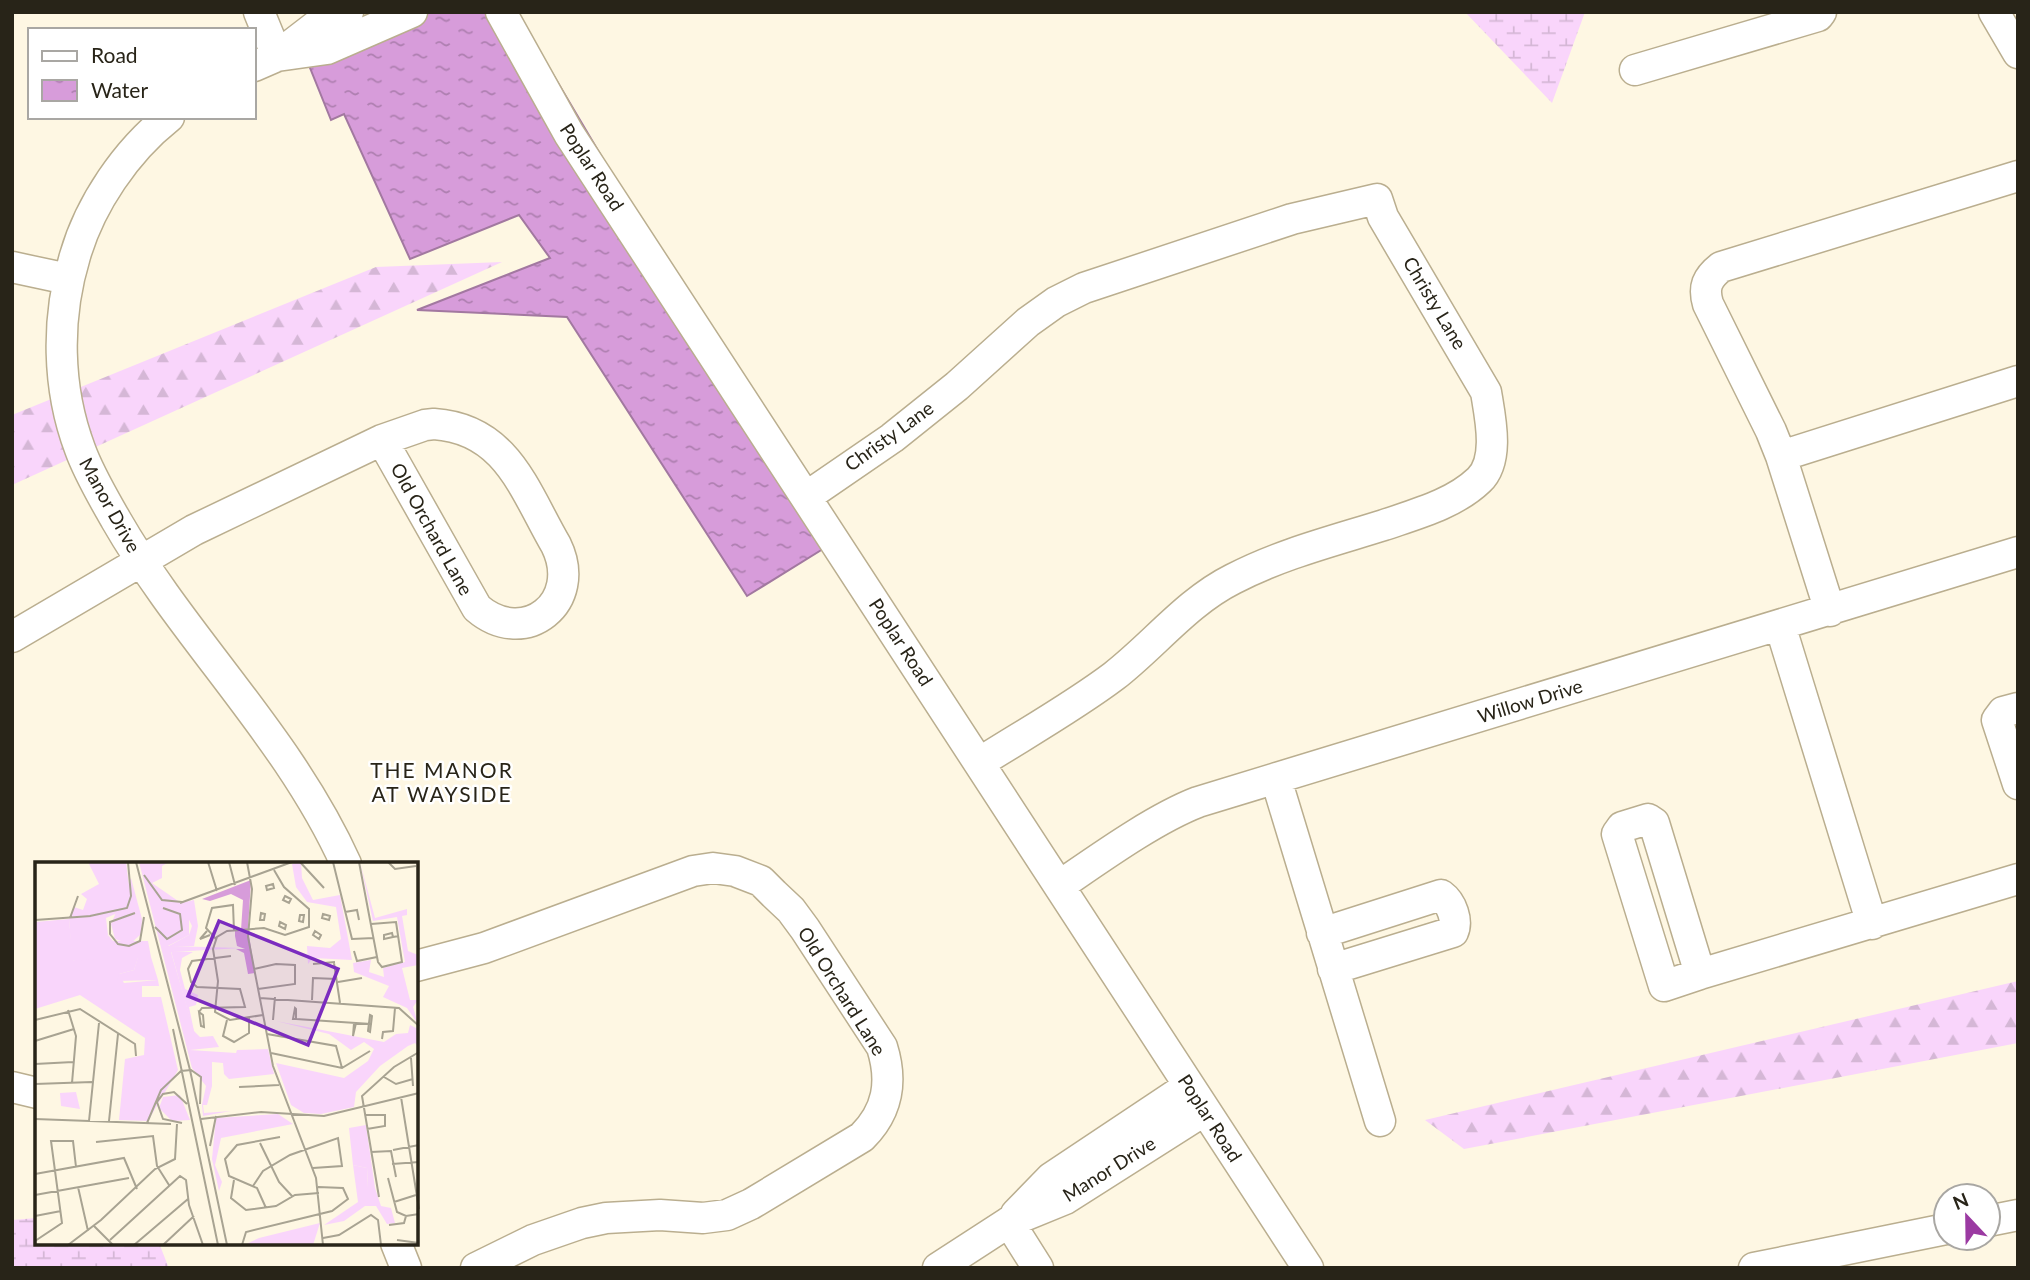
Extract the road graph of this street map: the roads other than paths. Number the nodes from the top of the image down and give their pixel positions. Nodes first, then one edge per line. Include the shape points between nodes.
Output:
1 (259, 12) edge
2 (348, 12) edge
3 (412, 12) edge
4 (501, 12) edge
5 (1821, 12) edge
6 (265, 61) edge
7 (1634, 70) dead end
8 (167, 119) edge
9 (2018, 176) edge
10 (12, 267) edge
11 (68, 279) junction
12 (2018, 381) edge
13 (382, 440) junction
14 (1781, 456) junction
15 (806, 497) junction
16 (2018, 552) edge
17 (141, 561) junction
18 (1830, 611) junction
19 (1780, 625) junction
20 (12, 637) edge
21 (2018, 708) edge
22 (979, 763) junction
23 (1276, 779) junction
24 (2018, 784) edge
25 (346, 862) edge
26 (2018, 879) edge
27 (1059, 886) junction
28 (1872, 924) junction
29 (1322, 933) junction
30 (418, 965) edge
31 (1333, 969) junction
32 (1700, 974) junction
33 (12, 1087) edge
34 (35, 1093) edge
35 (1197, 1098) junction
36 (1380, 1121) dead end
37 (1009, 1222) junction
38 (1932, 1232) edge
39 (397, 1245) edge
40 (406, 1268) edge
41 (476, 1268) edge
42 (938, 1268) edge
43 (1038, 1268) edge
44 (1308, 1268) edge
45 (1754, 1268) edge

1 - 6 street
2 - 6 street via 316,26
3 - 6 street via 327,49
4 - 15 street, Poplar Road via 569,134
5 - 7 street
8 - 11 street, Manor Drive via 114,177 78,244
9 - 14 street via 1720,267 1710,276 1707,304
10 - 11 street
11 - 17 street, Manor Drive via 62,354 71,419 94,481
12 - 14 street
13 - 13 street, Old Orchard Lane via 425,425 448,425 468,430 504,456 562,557 564,584 552,608 526,623 509,625 477,608
13 - 17 street, Old Orchard Lane via 194,530
14 - 18 street
15 - 22 street, Poplar Road
15 - 22 street, Christy Lane via 892,438 1056,302 1109,278 1292,219 1377,199 1382,216 1486,392 1491,455 1482,478 1422,512 1271,561 1231,579 1190,607 1112,677
16 - 18 street, Willow Drive
17 - 20 street, Old Orchard Lane
17 - 25 street, Manor Drive via 300,778
18 - 19 street, Willow Drive
19 - 23 street, Willow Drive
19 - 28 street
21 - 24 street via 2003,712 1997,720
22 - 27 street, Poplar Road
23 - 27 street, Willow Drive via 1182,808
23 - 29 street
26 - 28 street
27 - 35 street, Poplar Road
28 - 32 street
29 - 31 street
29 - 31 street via 1441,895 1456,924 1453,933
30 - 41 street, Old Orchard Lane via 484,948 693,871 735,871 761,881 791,910 882,1047 887,1064 887,1096 869,1130 751,1204 727,1215 703,1218 626,1215 582,1223
31 - 36 street
32 - 32 street via 1654,823 1648,819 1622,827 1617,834 1664,986
33 - 34 street
35 - 37 street, Manor Drive via 1065,1199
35 - 44 street, Poplar Road
37 - 42 street, Manor Drive
37 - 43 street
38 - 45 street
39 - 40 street

